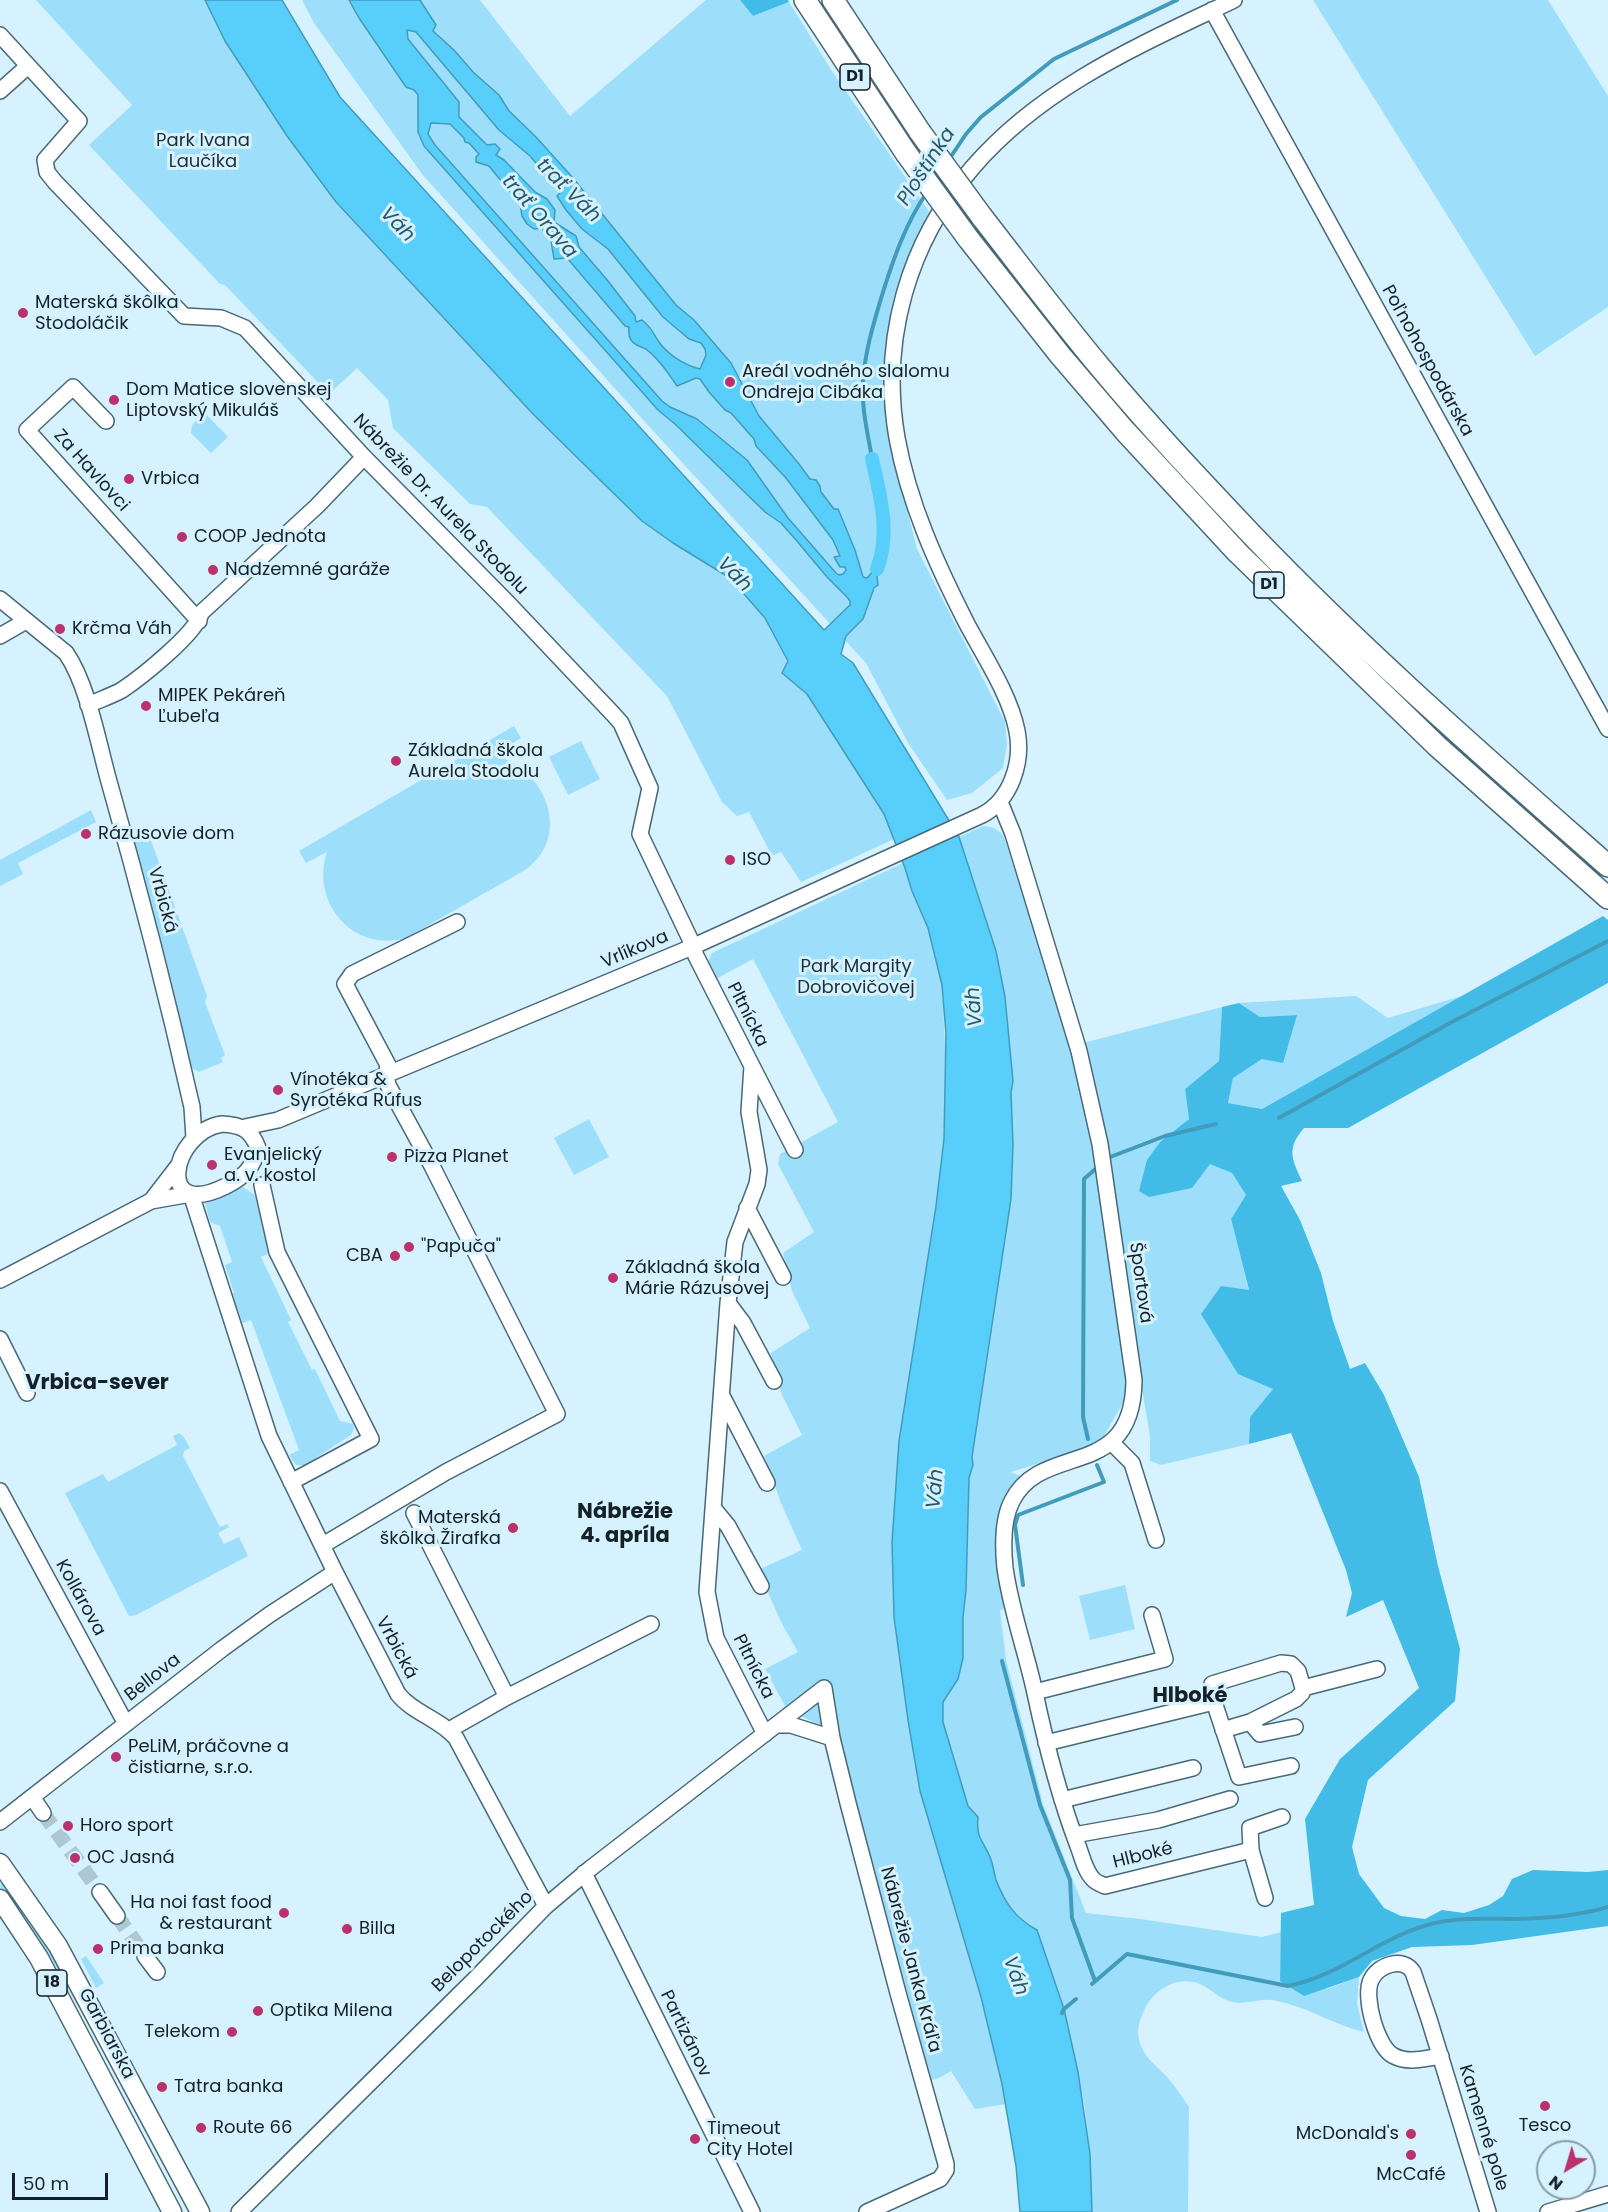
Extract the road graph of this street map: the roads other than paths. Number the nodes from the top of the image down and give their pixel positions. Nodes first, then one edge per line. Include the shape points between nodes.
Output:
1 (805, 0) edge
2 (833, 0) edge
3 (1234, 0) edge
4 (1212, 10) junction
5 (0, 35) edge
6 (28, 66) junction
7 (0, 92) edge
8 (106, 421) dead end
9 (364, 457) junction
10 (0, 599) edge
11 (27, 621) junction
12 (200, 621) junction
13 (0, 636) edge
14 (88, 705) junction
15 (1608, 729) edge
16 (1000, 802) junction
17 (1608, 866) edge
18 (1608, 898) edge
19 (457, 922) dead end
20 (692, 947) junction
21 (752, 1066) junction
22 (386, 1076) junction
23 (192, 1107) junction
24 (278, 1120) junction
25 (215, 1125) junction
26 (245, 1127) junction
27 (194, 1138) junction
28 (795, 1150) dead end
29 (257, 1152) junction
30 (178, 1166) junction
31 (239, 1179) junction
32 (262, 1185) junction
33 (191, 1194) junction
34 (150, 1202) junction
35 (747, 1208) junction
36 (783, 1277) dead end
37 (0, 1280) edge
38 (728, 1303) junction
39 (0, 1339) edge
40 (774, 1381) dead end
41 (27, 1393) dead end
42 (723, 1398) junction
43 (1111, 1442) junction
44 (291, 1482) junction
45 (767, 1483) dead end
46 (0, 1491) edge
47 (714, 1509) junction
48 (414, 1513) dead end
49 (1156, 1540) dead end
50 (323, 1545) junction
51 (335, 1572) junction
52 (760, 1586) dead end
53 (1152, 1615) dead end
54 (651, 1624) dead end
55 (1377, 1669) dead end
56 (1303, 1688) junction
57 (1035, 1692) junction
58 (507, 1697) junction
59 (1214, 1702) junction
60 (1038, 1713) joint
61 (1250, 1722) junction
62 (126, 1724) junction
63 (1295, 1727) dead end
64 (771, 1729) junction
65 (449, 1730) junction
66 (1224, 1730) junction
67 (832, 1738) junction
68 (1046, 1743) junction
69 (1291, 1766) dead end
70 (1193, 1768) dead end
71 (32, 1797) junction
72 (1062, 1800) junction
73 (1230, 1800) dead end
74 (43, 1813) tunnel mouth
75 (1282, 1817) dead end
76 (0, 1822) edge
77 (1074, 1836) junction
78 (1251, 1850) junction
79 (0, 1863) edge
80 (584, 1873) junction
81 (100, 1892) tunnel mouth
82 (1265, 1898) dead end
83 (0, 1899) edge
84 (546, 1906) junction
85 (117, 1916) tunnel mouth
86 (145, 1956) tunnel mouth
87 (157, 1972) dead end
88 (1441, 2056) junction
89 (1608, 2194) edge
90 (172, 2212) edge
91 (200, 2212) edge
92 (238, 2212) edge
93 (752, 2212) edge
94 (867, 2212) edge
95 (1488, 2212) edge
96 (1548, 2212) edge

1 - 18 highway, D1, bridge via 967,237 1125,431 1238,553 1428,738
2 - 17 highway, D1, bridge via 982,217 1151,426 1253,536 1382,663
3 - 4 street
4 - 15 street, Poľnohospodárska
4 - 16 street via 1086,74 1012,128 952,194 922,244 903,293 893,351 897,437 908,487 928,541 1017,729 1016,764
5 - 6 street, Nábrežie Dr. Aurela Stodolu
6 - 7 street
6 - 9 street, Nábrežie Dr. Aurela Stodolu via 79,121 45,160 47,172 180,313 188,318 226,320 245,328
8 - 12 street, Za Havlovci via 73,387 27,430
9 - 12 street via 201,613
9 - 20 street, Nábrežie Dr. Aurela Stodolu via 621,723 650,788 640,834
10 - 11 street, Vrbická
11 - 13 street
11 - 14 street, Vrbická via 66,652
12 - 14 street via 176,647 123,689
14 - 23 street, Vrbická via 143,900
16 - 20 street, Vrlíkova via 969,821
16 - 43 street, Športová via 1079,1051 1100,1144 1134,1380 1127,1420
19 - 22 street via 351,974 346,980 347,989 388,1065
20 - 21 street, Pltnícka
20 - 22 street, Vrlíkova
21 - 28 street
21 - 35 street, Pltnícka via 749,1112 759,1170
22 - 24 street, Vrlíkova
22 - 50 street via 557,1414 446,1472
23 - 25 street
23 - 27 street, Vrbická
24 - 26 street, Vrlíkova
24 - 29 street
25 - 26 street
25 - 27 street
26 - 29 street via 254,1137
27 - 30 street
29 - 31 street via 249,1170
29 - 32 street
30 - 33 street via 180,1183
30 - 34 street
31 - 32 street
31 - 33 street via 210,1193
32 - 44 street via 277,1252 371,1439
33 - 34 street
33 - 44 street, Vrbická via 269,1436
34 - 37 street
35 - 36 street
35 - 38 street, Pltnícka via 735,1242
38 - 40 street
38 - 42 street, Pltnícka
39 - 41 street
42 - 45 street
42 - 47 street, Pltnícka
43 - 49 street via 1132,1463
43 - 57 street, Športová via 1087,1457 1045,1470 1021,1488 1011,1502 1004,1534 1006,1570
44 - 50 street, Vrbická
46 - 62 street, Kollárova
47 - 52 street via 728,1526
47 - 64 street, Pltnícka via 707,1592 716,1638
48 - 58 street
50 - 51 street, Vrbická
51 - 62 street, Bellova via 269,1615
51 - 65 street, Vrbická via 398,1694
53 - 57 street via 1165,1659
54 - 58 street
55 - 56 street
56 - 59 street via 1298,1671 1291,1664 1281,1663 1212,1684
56 - 61 street via 1296,1699
57 - 60 street, Športová
58 - 65 street
59 - 66 street
59 - 68 street
60 - 68 street, Hlboké
61 - 63 street via 1260,1734
61 - 66 street
62 - 71 street, Bellova
64 - 67 street via 791,1725
64 - 67 street, Nábrežie Janka Kráľa via 824,1688
64 - 80 street, Belopotockého
65 - 84 street, Vrbická
66 - 69 street via 1239,1777
67 - 94 street, Nábrežie Janka Kráľa via 946,2170 940,2180
68 - 72 street, Hlboké
70 - 72 street
71 - 74 street
71 - 76 street, Bellova
72 - 77 street, Hlboké
73 - 77 street, Hlboké via 1158,1820
75 - 78 street via 1250,1828
77 - 78 street, Hlboké via 1086,1869 1093,1880 1105,1886
78 - 82 street
79 - 91 main road, Garbiarska / 18 via 58,1946
80 - 84 street, Belopotockého
80 - 93 street, Partizánov
81 - 85 street
83 - 90 main road, Garbiarska / 18 via 39,1958
84 - 92 street, Belopotockého
86 - 87 street
88 - 88 street, Kamenné pole via 1411,1969 1394,1964 1376,1972 1370,1983 1369,1999 1387,2051 1403,2060
88 - 95 street, Kamenné pole
89 - 96 street

